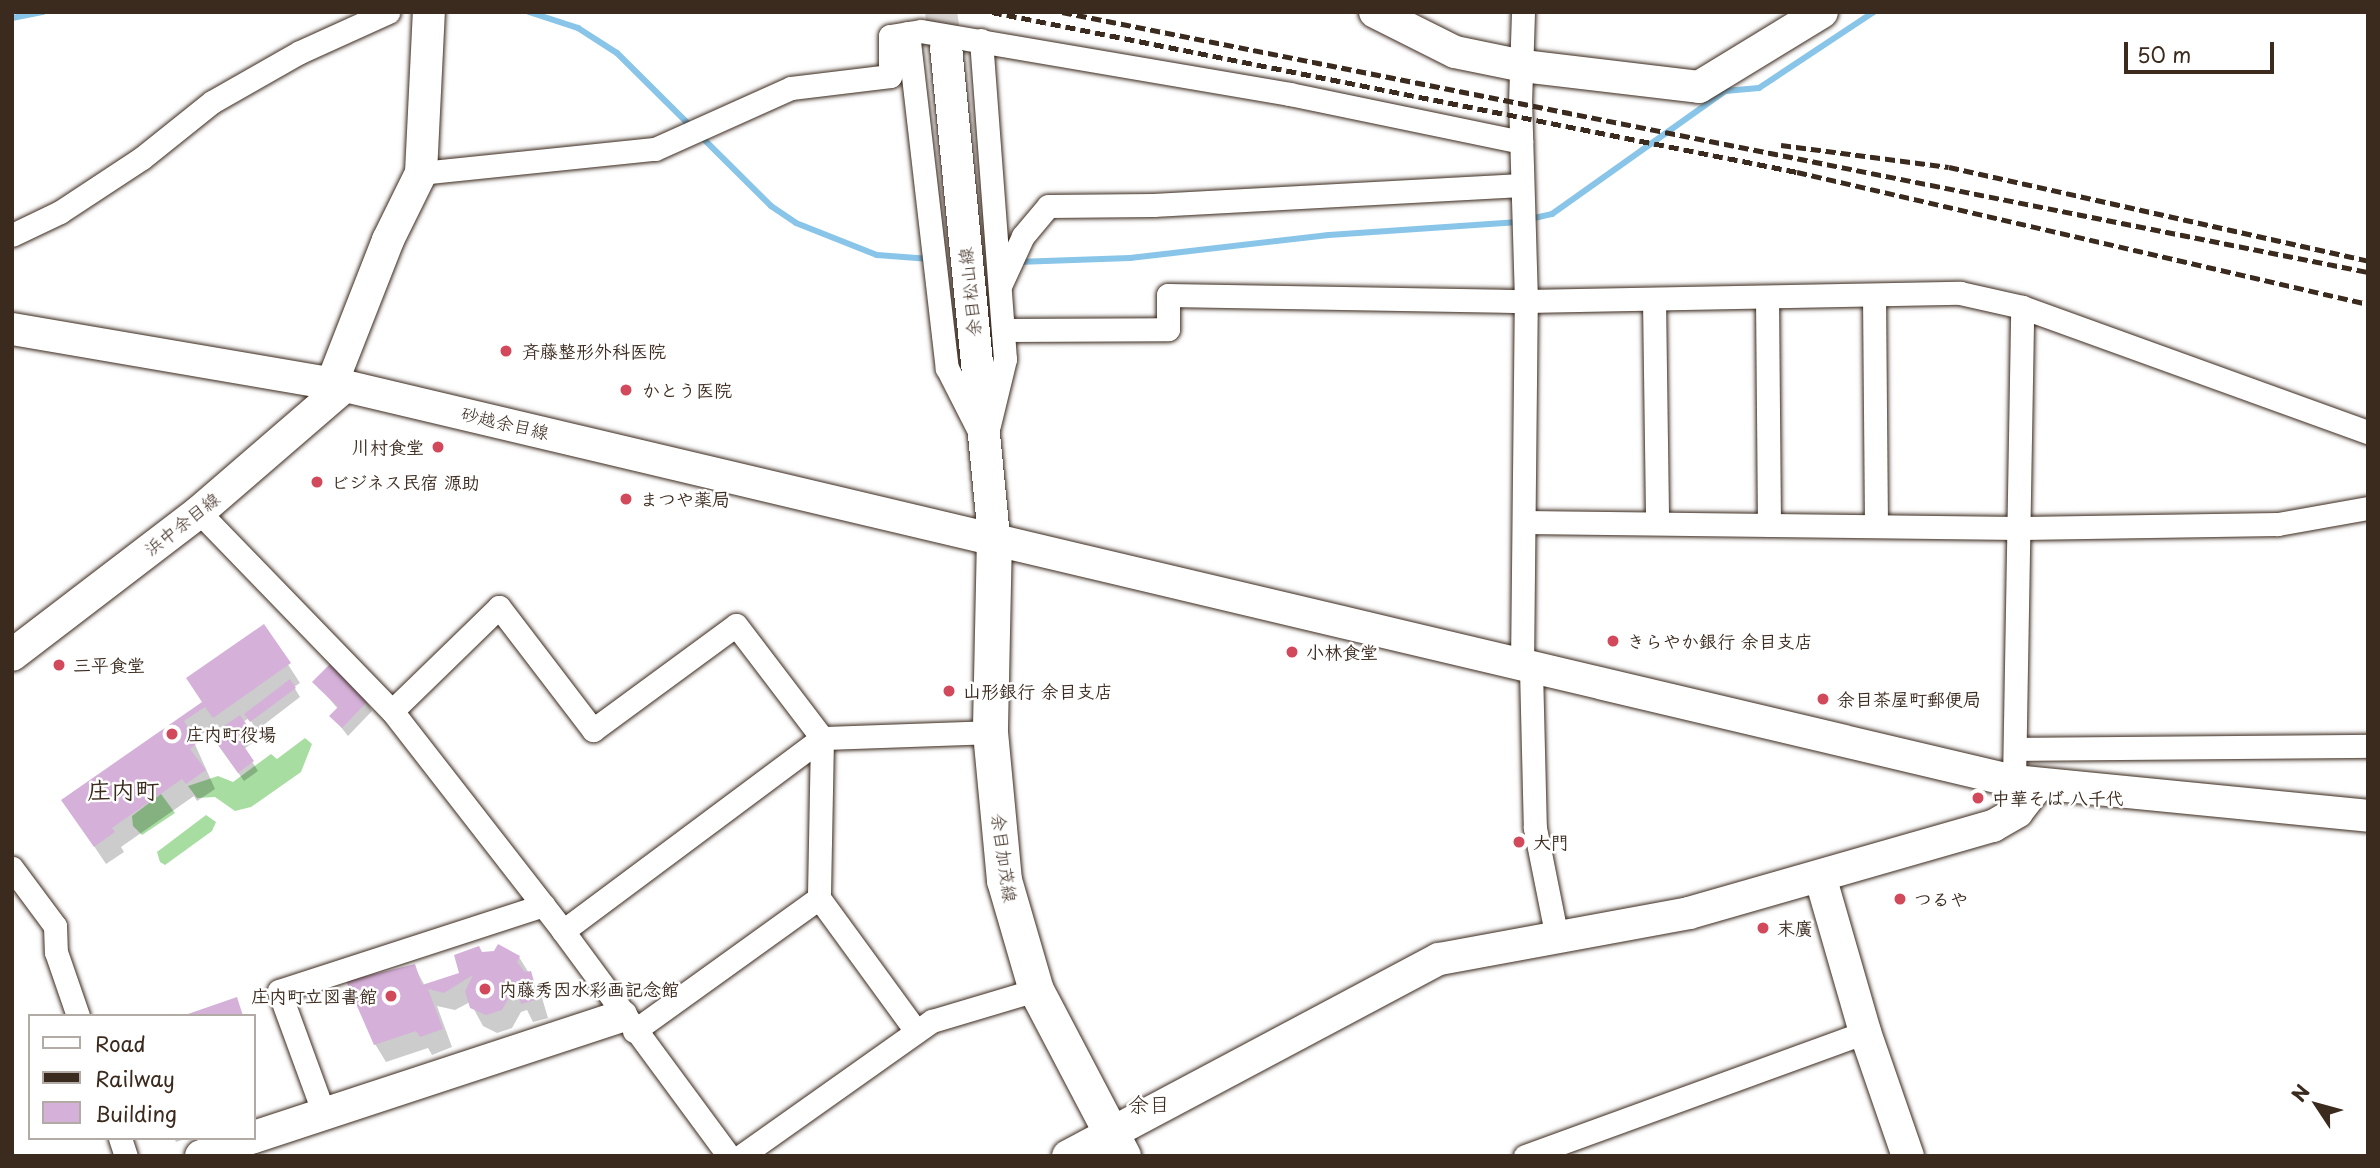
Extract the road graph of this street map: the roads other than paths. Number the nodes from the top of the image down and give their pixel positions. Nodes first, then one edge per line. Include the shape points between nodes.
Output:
1 (388, 12) edge
2 (429, 12) edge
3 (1375, 12) edge
4 (1523, 12) edge
5 (1822, 12) edge
6 (908, 33) junction
7 (981, 40) junction
8 (946, 47) tunnel mouth
9 (1523, 66) junction
10 (1521, 142) junction
11 (421, 173) junction
12 (1521, 185) junction
13 (12, 235) edge
14 (1000, 286) junction
15 (1874, 295) junction
16 (1767, 297) junction
17 (1654, 299) junction
18 (1526, 301) junction
19 (2022, 307) junction
20 (12, 329) edge
21 (1003, 330) junction
22 (338, 384) junction
23 (2368, 432) edge
24 (985, 442) junction
25 (2368, 509) edge
26 (199, 512) junction
27 (1525, 522) junction
28 (1657, 523) junction
29 (1769, 525) junction
30 (1876, 526) junction
31 (2018, 528) junction
32 (994, 536) junction
33 (12, 654) edge
34 (1527, 668) junction
35 (392, 711) junction
36 (990, 732) junction
37 (822, 738) junction
38 (2368, 746) edge
39 (2017, 749) junction
40 (2026, 783) junction
41 (2368, 816) edge
42 (12, 868) edge
43 (1820, 876) junction
44 (819, 898) junction
45 (543, 905) junction
46 (563, 931) junction
47 (1557, 938) junction
48 (1036, 990) junction
49 (77, 1014) edge
50 (628, 1023) junction
51 (916, 1031) junction
52 (1865, 1032) junction
53 (324, 1114) junction
54 (256, 1138) edge
55 (252, 1140) edge
56 (1116, 1145) edge
57 (232, 1147) edge
58 (729, 1156) edge
59 (741, 1156) edge
60 (1068, 1156) edge
61 (1525, 1156) edge
62 (1908, 1156) edge

1 - 13 street via 300,52 212,102 142,159 60,212
2 - 11 street
3 - 9 street via 1455,52
4 - 9 street
5 - 9 street via 1699,87
6 - 7 street
6 - 11 street via 890,36 890,76 792,88 655,149
6 - 24 street via 947,368
7 - 10 street via 1309,98
7 - 14 street
8 - 24 street, 余目松山線
9 - 10 street
10 - 12 street
11 - 22 street via 388,240
12 - 14 street via 1153,205 1048,206 1023,236
12 - 18 street
14 - 21 street
15 - 16 street
15 - 19 street via 1960,293
15 - 30 street
16 - 17 street
16 - 29 street
17 - 18 street
17 - 28 street
18 - 21 street via 1168,295 1168,329
18 - 27 street
19 - 23 street
19 - 31 street
20 - 22 street, 砂越余目線
21 - 24 street via 1005,359
22 - 26 street, 浜中余目線
22 - 32 street, 砂越余目線
24 - 32 street, 余目松山線
25 - 31 street via 2277,524
26 - 33 street, 浜中余目線
26 - 35 street
27 - 28 street
27 - 34 street
28 - 29 street
29 - 30 street
30 - 31 street
31 - 39 street
32 - 34 street, 砂越余目線
32 - 36 main road, 余目加茂線
34 - 40 street, 砂越余目線
34 - 47 street via 1535,828
35 - 37 street via 499,607 593,730 736,625
35 - 45 street
36 - 37 street
36 - 48 main road, 余目加茂線 via 1004,880
37 - 44 street
37 - 46 street
38 - 39 street
39 - 40 street
40 - 41 street, 砂越余目線
40 - 43 street via 2017,812 1993,826
42 - 49 street via 55,926 56,952
43 - 47 street via 1689,912
43 - 52 street
44 - 50 street
44 - 51 street
45 - 46 street
45 - 53 street via 279,991
46 - 50 street
47 - 56 street via 1439,959
48 - 51 street via 932,1021
48 - 56 main road, 余目加茂線
50 - 53 street
50 - 58 street
51 - 59 street
52 - 61 street
52 - 62 street
53 - 54 street
55 - 57 street
56 - 60 street

